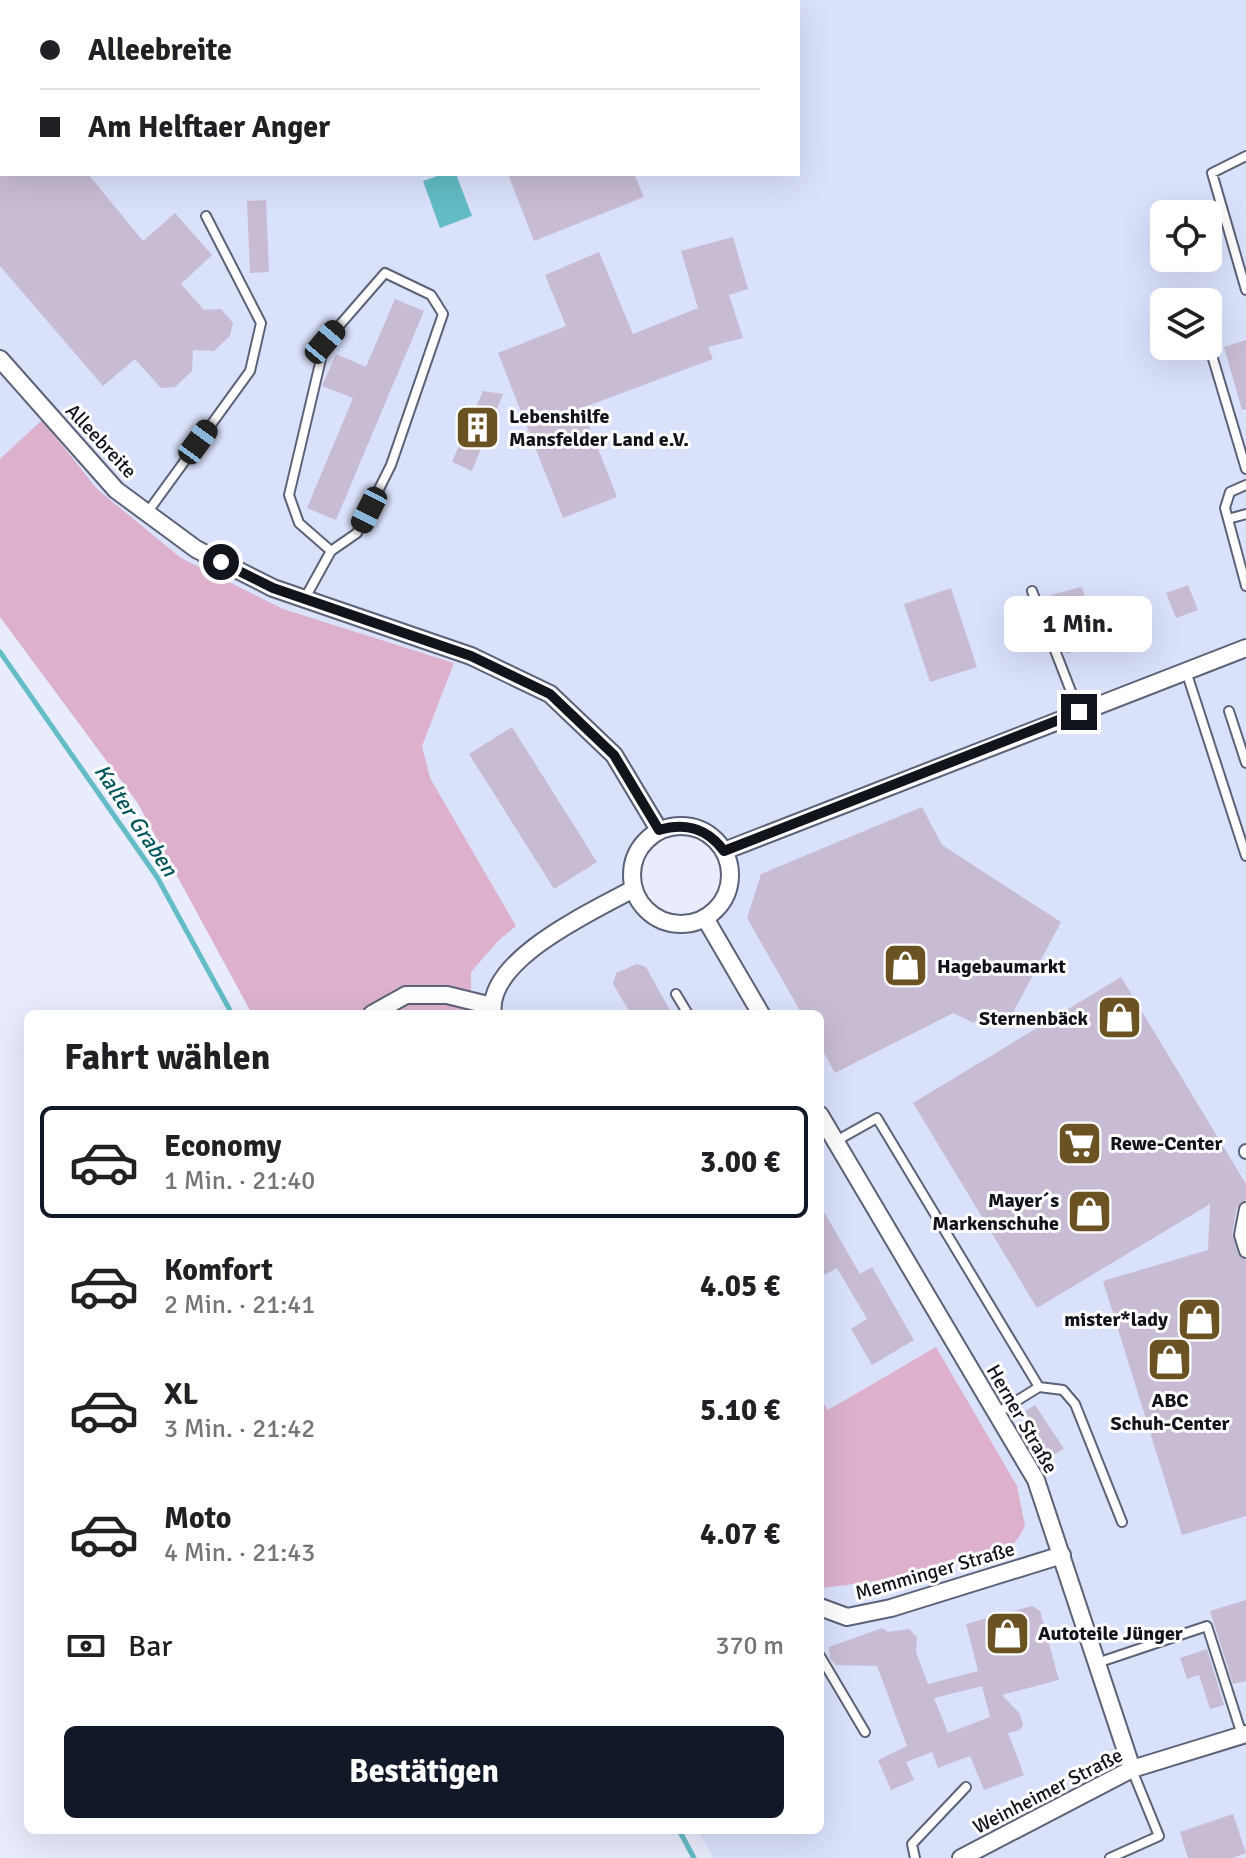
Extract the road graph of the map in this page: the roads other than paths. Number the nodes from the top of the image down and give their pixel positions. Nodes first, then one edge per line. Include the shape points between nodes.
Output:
1 (1246, 156) edge
2 (206, 216) dead end
3 (1246, 290) edge
4 (0, 359) edge
5 (1213, 360) edge
6 (1246, 469) edge
7 (1246, 485) edge
8 (147, 513) junction
9 (1246, 514) edge
10 (1228, 519) junction
11 (331, 551) junction
12 (1244, 571) edge
13 (1246, 586) edge
14 (1032, 591) dead end
15 (305, 599) junction
16 (1246, 648) edge
17 (1186, 671) junction
18 (1229, 711) dead end
19 (1079, 712) junction
20 (1246, 763) edge
21 (659, 830) junction
22 (724, 851) junction
23 (1246, 856) edge
24 (633, 889) junction
25 (705, 918) junction
26 (676, 994) dead end
27 (379, 1010) edge
28 (493, 1010) edge
29 (686, 1010) edge
30 (759, 1010) edge
31 (824, 1122) edge
32 (836, 1141) junction
33 (1245, 1206) edge
34 (1246, 1251) edge
35 (1039, 1387) junction
36 (996, 1413) junction
37 (1122, 1522) dead end
38 (1062, 1555) junction
39 (824, 1608) edge
40 (824, 1663) edge
41 (1097, 1663) junction
42 (865, 1732) dead end
43 (1244, 1734) edge
44 (1132, 1769) junction
45 (966, 1787) dead end
46 (983, 1853) edge
47 (915, 1858) edge
48 (961, 1858) edge
49 (1110, 1858) edge

1 - 3 lane via 1212,173
2 - 8 lane via 261,323 250,371
4 - 8 street, Alleebreite via 116,490
5 - 6 lane
7 - 10 lane via 1230,492
8 - 15 street, Alleebreite via 196,549
9 - 10 lane
10 - 12 lane
11 - 11 lane via 299,523 289,495 325,342 385,273 431,295 443,314 391,465 357,533
11 - 15 lane
12 - 13 lane
14 - 19 lane
15 - 21 street, Alleebreite via 471,656 550,694 614,755
16 - 17 street
17 - 19 street
17 - 23 lane
18 - 20 lane
19 - 22 street
21 - 22 street via 688,826 715,839
21 - 24 street via 647,838 633,862
22 - 25 street via 728,889
24 - 25 street via 656,918 681,924
24 - 28 street via 528,951 508,970
25 - 30 street
26 - 29 lane
27 - 28 street via 406,995 447,995
31 - 32 street, Herner Straße
32 - 35 lane via 877,1118
32 - 36 street, Herner Straße
33 - 34 street via 1241,1235
35 - 36 lane
35 - 37 lane via 1063,1390 1075,1404
36 - 38 street, Herner Straße via 1036,1480
38 - 39 street, Memminger Straße via 891,1608 847,1617
38 - 41 street, Herner Straße
40 - 42 lane
41 - 43 lane via 1207,1626
41 - 44 street, Herner Straße
43 - 44 street, Weinheimer Straße
44 - 46 street, Weinheimer Straße
44 - 49 lane via 1159,1836
45 - 47 lane via 912,1844
46 - 48 street, Weinheimer Straße

